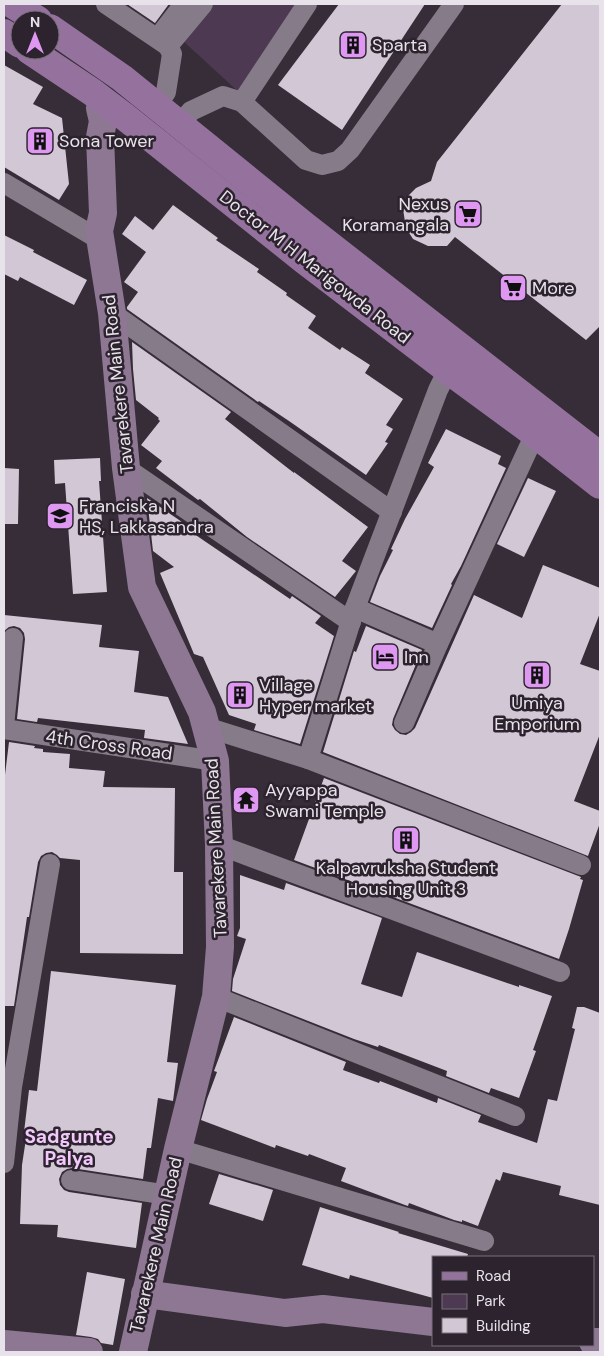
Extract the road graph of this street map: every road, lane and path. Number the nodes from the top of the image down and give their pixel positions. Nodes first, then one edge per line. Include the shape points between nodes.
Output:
1 (106, 4) edge
2 (184, 4) edge
3 (203, 4) edge
4 (306, 4) edge
5 (454, 4) edge
6 (278, 28) dead end
7 (60, 35) edge
8 (163, 43) junction
9 (41, 60) edge
10 (122, 78) junction
11 (237, 100) junction
12 (102, 105) junction
13 (157, 105) junction
14 (180, 124) junction
15 (4, 184) edge
16 (99, 235) junction
17 (112, 313) junction
18 (448, 370) junction
19 (535, 434) junction
20 (600, 456) edge
21 (126, 468) junction
22 (600, 485) edge
23 (392, 512) junction
24 (353, 615) junction
25 (14, 638) dead end
26 (438, 644) junction
27 (404, 723) dead end
28 (206, 727) junction
29 (4, 728) edge
30 (308, 759) junction
31 (215, 761) junction
32 (220, 845) junction
33 (50, 864) dead end
34 (581, 865) dead end
35 (560, 972) dead end
36 (216, 997) junction
37 (514, 1116) dead end
38 (178, 1149) junction
39 (4, 1163) edge
40 (71, 1180) dead end
41 (168, 1195) junction
42 (484, 1241) dead end
43 (148, 1286) junction
44 (432, 1322) edge
45 (4, 1344) edge
46 (89, 1352) edge
47 (133, 1352) edge

1 - 8 street
2 - 8 street
3 - 8 street
4 - 11 street
5 - 11 street via 350,150 338,161 322,165 306,160
6 - 11 street
7 - 10 main road, Doctor M H Marigowda Road
8 - 13 street via 172,54 166,92
9 - 12 main road, Doctor M H Marigowda Road
10 - 12 main road
10 - 13 main road, Doctor M H Marigowda Road
11 - 14 street via 223,96 191,111
12 - 16 main road, Tavarekere Main Road via 100,138 104,213
12 - 18 main road, Doctor M H Marigowda Road
13 - 14 main road, Doctor M H Marigowda Road
14 - 20 main road, Doctor M H Marigowda Road
15 - 16 street
16 - 17 main road, Tavarekere Main Road
17 - 21 main road, Tavarekere Main Road
17 - 23 street
18 - 19 main road, Doctor M H Marigowda Road
18 - 23 street
19 - 22 main road, Doctor M H Marigowda Road
19 - 26 street
21 - 24 street
21 - 28 main road, Tavarekere Main Road via 142,588 202,712
23 - 24 street
24 - 26 street
24 - 30 street
25 - 29 street
26 - 27 street
28 - 30 street
28 - 31 main road, Tavarekere Main Road
29 - 31 street, 4th Cross Road
30 - 34 street
31 - 32 main road, Tavarekere Main Road
32 - 35 street
32 - 36 main road, Tavarekere Main Road via 220,947
33 - 39 street via 12,1087
36 - 37 street
36 - 38 main road, Tavarekere Main Road
38 - 41 main road, Tavarekere Main Road
38 - 42 street
40 - 41 street
41 - 43 main road, Tavarekere Main Road
43 - 44 main road via 285,1313 323,1309
43 - 47 main road, Tavarekere Main Road
45 - 46 main road

